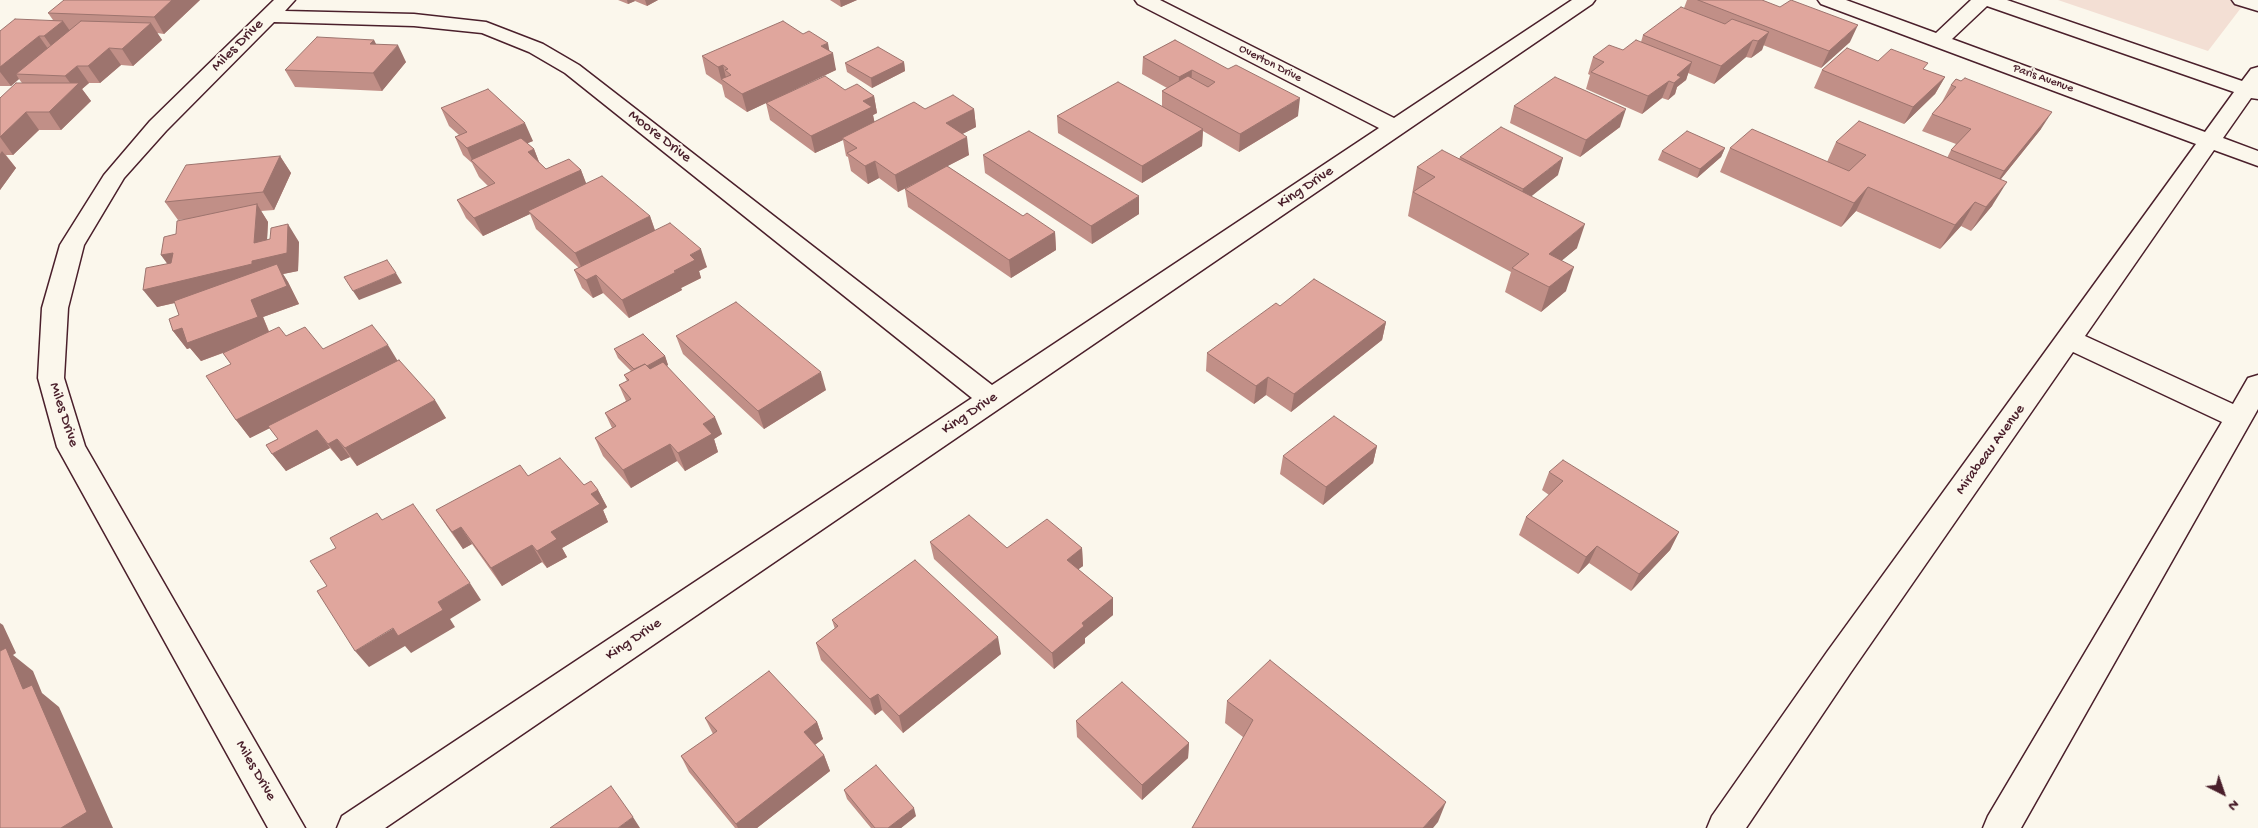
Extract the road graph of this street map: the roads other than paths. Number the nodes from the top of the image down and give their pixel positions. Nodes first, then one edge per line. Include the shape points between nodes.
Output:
1 (1145, 0) edge
2 (1585, 0) edge
3 (1828, 0) edge
4 (1982, 0) edge
5 (1988, 0) edge
6 (2242, 0) edge
7 (2258, 5) edge
8 (277, 8) edge
9 (1939, 41) junction
10 (2254, 85) edge
11 (1396, 128) junction
12 (2210, 141) junction
13 (2258, 159) edge
14 (2070, 340) junction
15 (2258, 385) edge
16 (992, 400) junction
17 (2239, 418) junction
18 (287, 828) edge
19 (355, 828) edge
20 (1725, 828) edge
21 (2001, 828) edge

1 - 11 street, Overton Drive
2 - 11 street, King Drive
3 - 9 street, Paris Avenue
4 - 9 street
5 - 10 street via 2138,43
6 - 7 street
8 - 16 street, Moore Drive via 486,28 536,48 572,69
8 - 18 street, Miles Drive via 158,126 115,175 72,245 55,308 51,378 71,447
9 - 12 street, Paris Avenue
10 - 12 street, Mirabeau Avenue
11 - 16 street, King Drive
12 - 13 street, Paris Avenue
12 - 14 street, Mirabeau Avenue
14 - 17 street
14 - 20 street, Mirabeau Avenue via 1839,662
15 - 17 street
16 - 19 street, King Drive
17 - 21 street

